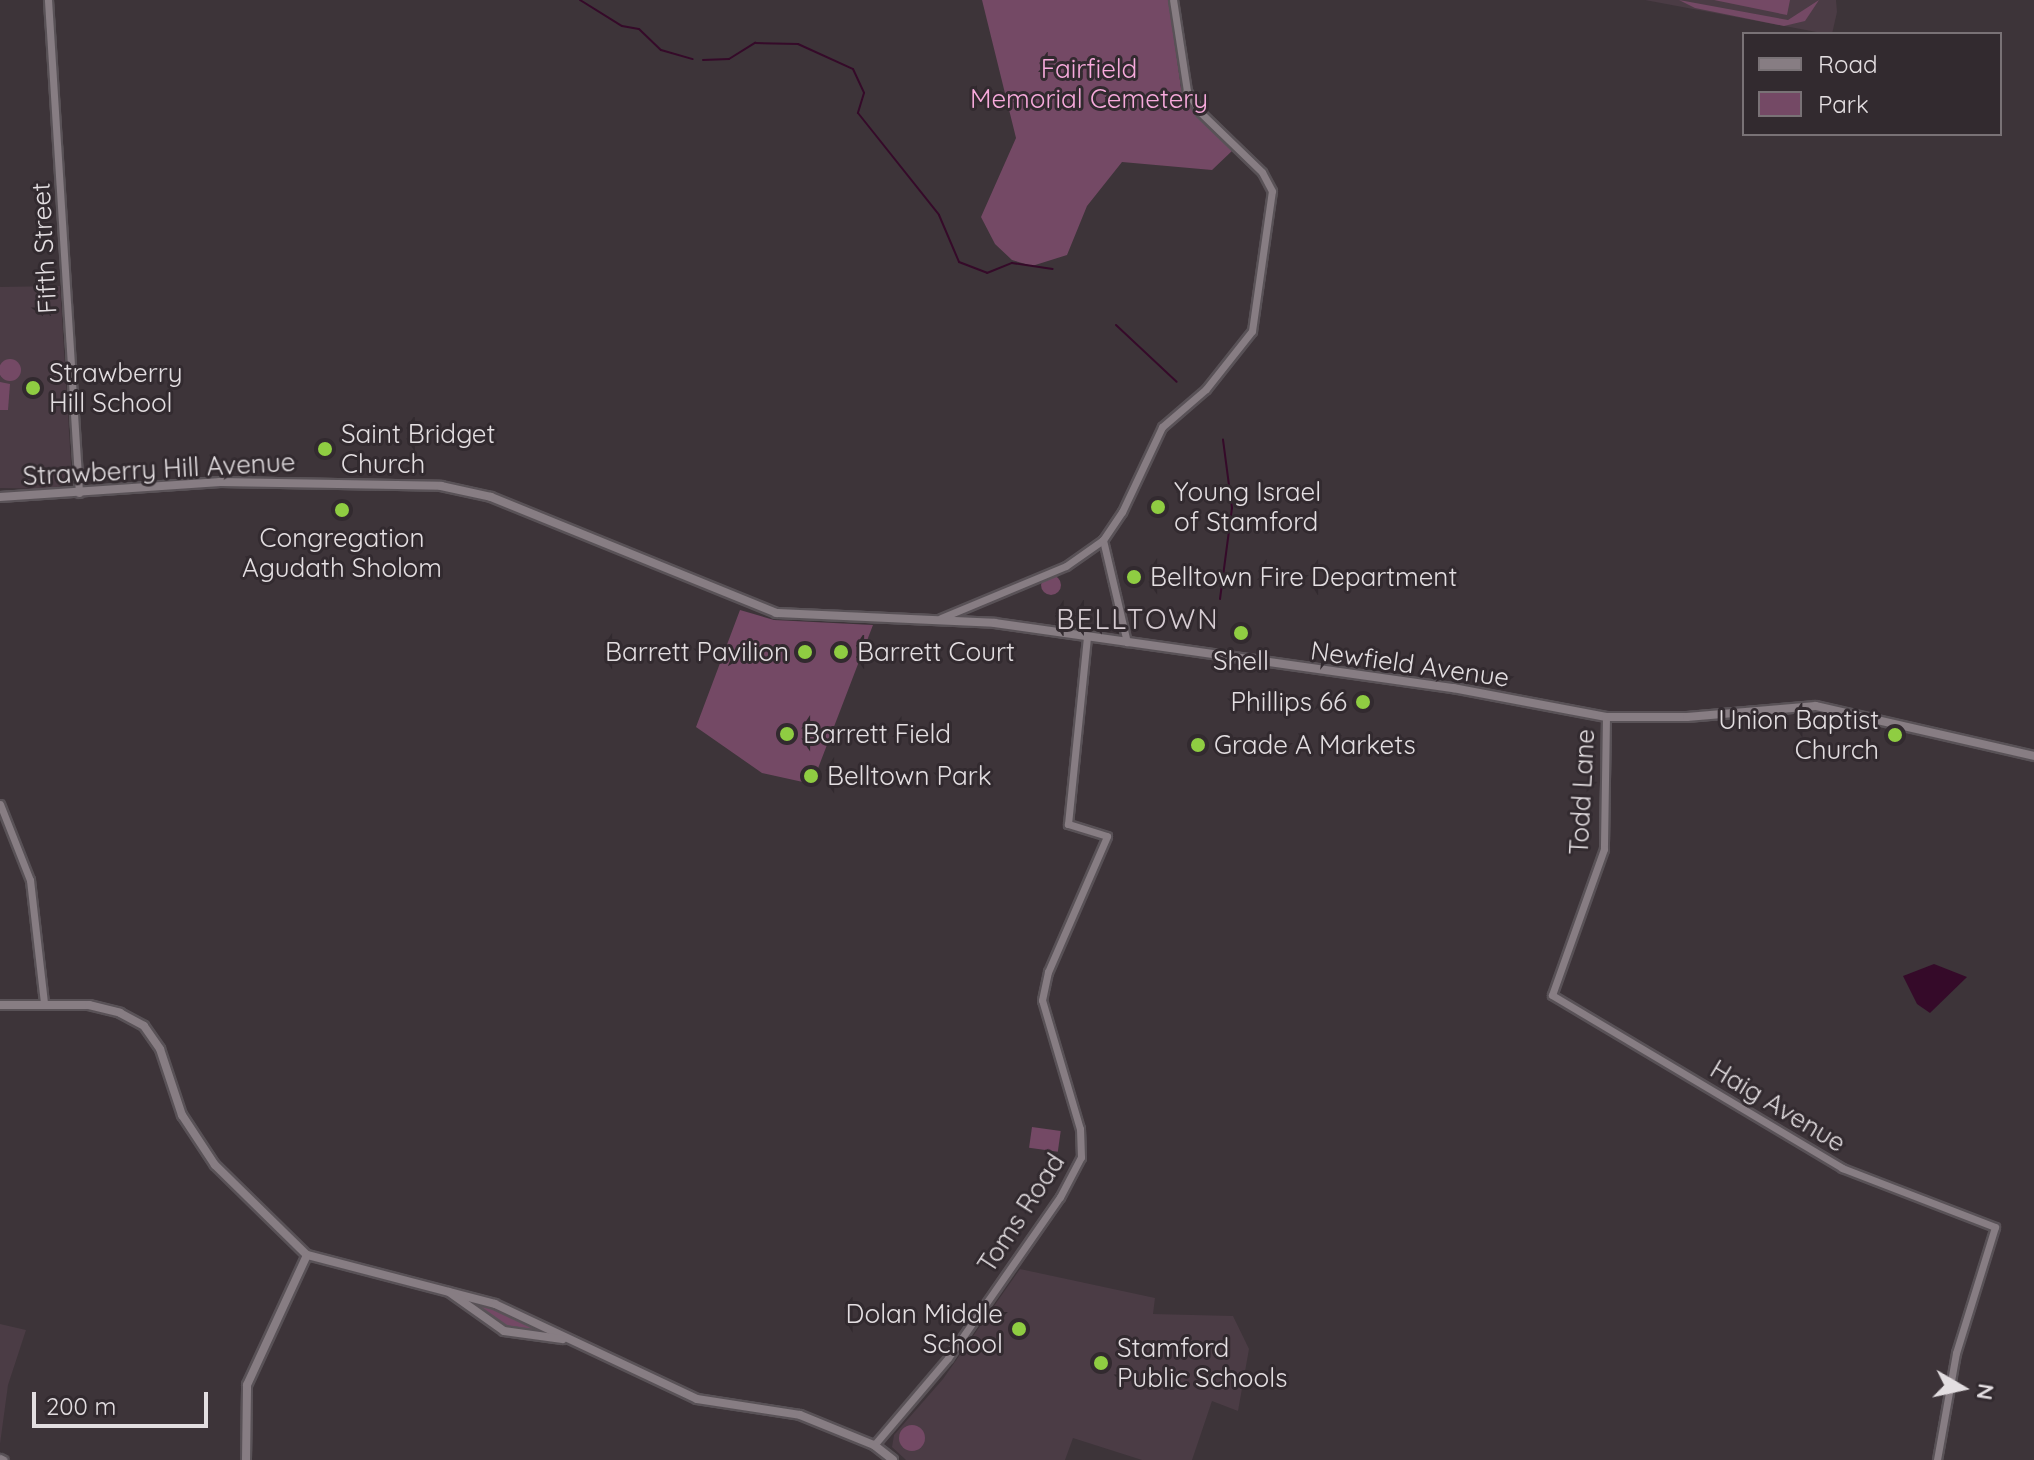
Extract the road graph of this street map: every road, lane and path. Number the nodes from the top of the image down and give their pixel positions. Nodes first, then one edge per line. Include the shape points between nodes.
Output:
1 (48, 0) edge
2 (1173, 0) edge
3 (79, 493) junction
4 (0, 497) edge
5 (1103, 540) junction
6 (776, 613) joint
7 (941, 618) junction
8 (1087, 636) junction
9 (1127, 642) junction
10 (1606, 717) junction
11 (2034, 756) edge
12 (0, 804) edge
13 (1552, 995) joint
14 (44, 1003) junction
15 (0, 1005) edge
16 (307, 1255) junction
17 (448, 1291) junction
18 (562, 1339) junction
19 (874, 1445) junction
20 (246, 1460) edge
21 (893, 1460) edge
22 (1937, 1460) edge

1 - 3 street, Fifth Street
2 - 5 street via 1187,91 1200,112 1267,178 1272,213 1248,341 1206,389 1162,427
3 - 4 main road, Strawberry Hill Avenue
3 - 6 main road, Strawberry Hill Avenue via 241,482 452,487 491,497
5 - 7 street via 1066,566
5 - 9 street
6 - 7 main road, Newfield Avenue
7 - 8 main road, Newfield Avenue
8 - 9 main road, Newfield Avenue
8 - 19 street, Toms Road via 1068,824 1107,836 1043,990 1045,1026 1082,1135 1079,1163 948,1358
9 - 10 main road, Newfield Avenue via 1453,688
10 - 11 main road, Newfield Avenue via 1687,717 1816,706
10 - 13 street, Todd Lane via 1604,849
12 - 14 street via 30,880
13 - 22 street, Haig Avenue via 1842,1168 1995,1227 1956,1353
14 - 15 main road
14 - 16 main road via 101,1007 144,1026 160,1049 182,1115 215,1165
16 - 17 main road
16 - 20 main road via 247,1385
17 - 18 main road via 495,1304
17 - 18 main road via 504,1331
18 - 19 main road via 704,1401 800,1415
19 - 21 main road

